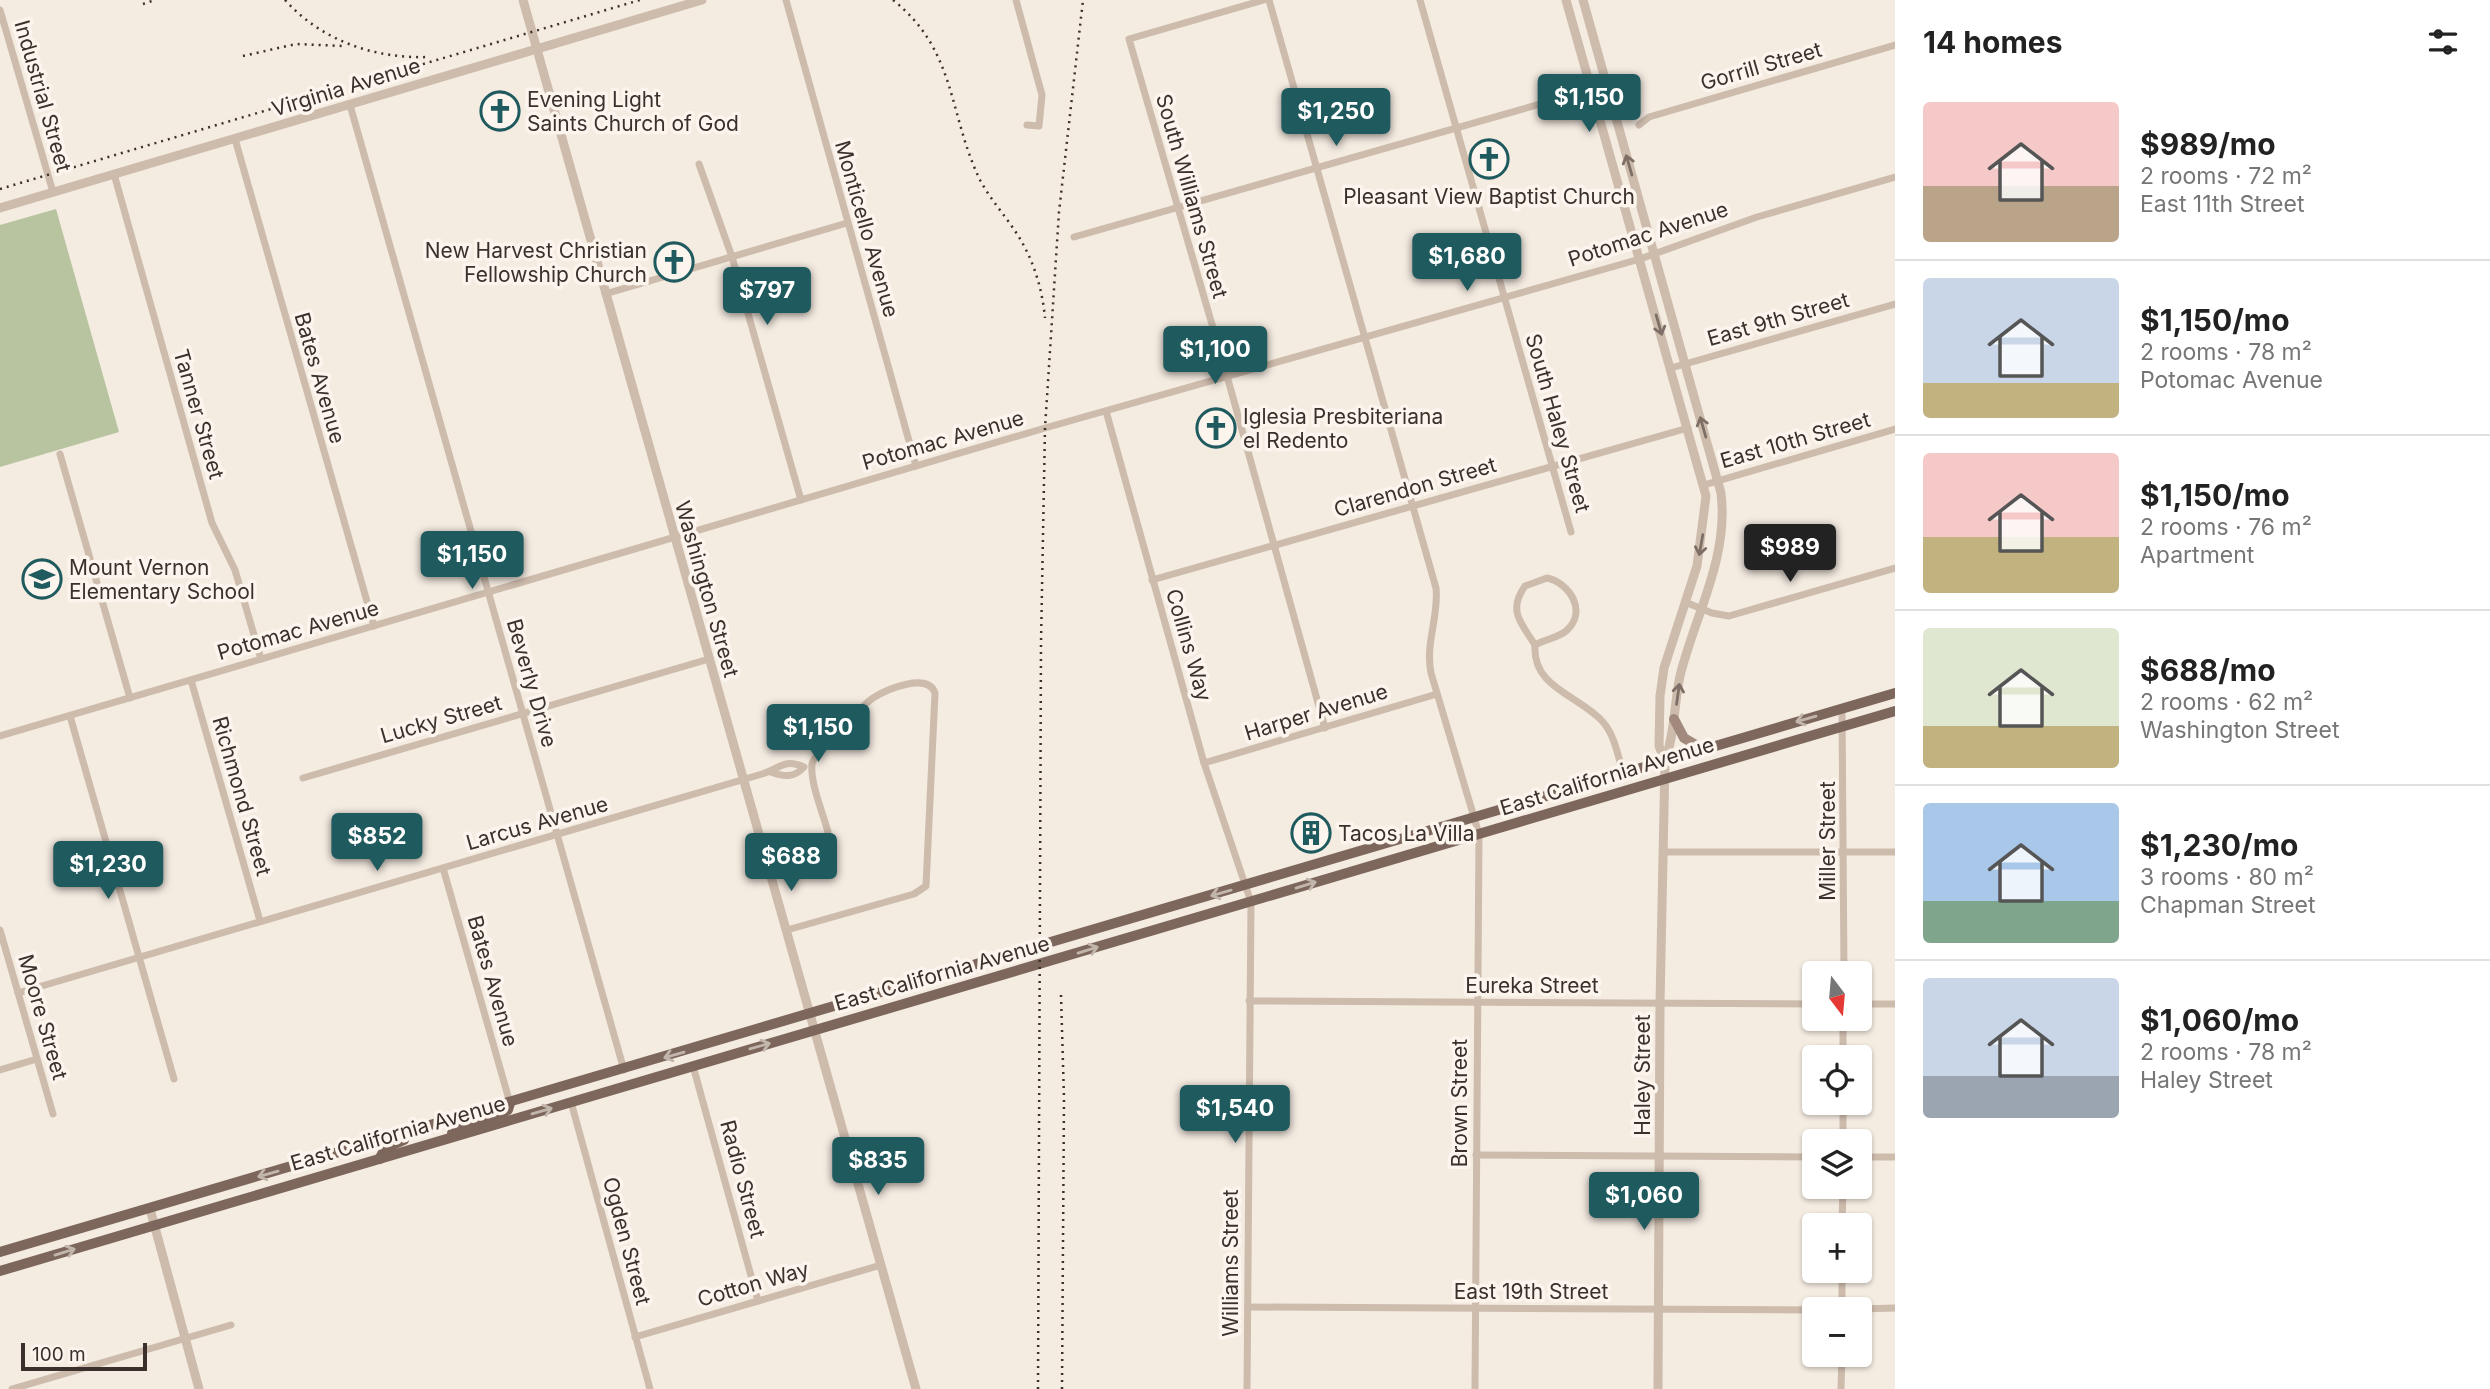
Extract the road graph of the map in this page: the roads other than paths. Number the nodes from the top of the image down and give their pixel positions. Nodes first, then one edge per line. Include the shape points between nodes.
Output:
1 (523, 0) edge
2 (702, 0) edge
3 (786, 0) edge
4 (1016, 0) edge
5 (1266, 0) edge
6 (1420, 0) edge
7 (1566, 0) edge
8 (1583, 0) edge
9 (0, 10) edge
10 (1895, 45) edge
11 (537, 48) junction
12 (1607, 85) junction
13 (1591, 90) junction
14 (350, 105) junction
15 (1027, 125) dead end
16 (1639, 125) dead end
17 (1456, 128) junction
18 (235, 139) junction
19 (699, 164) dead end
20 (1317, 168) junction
21 (114, 174) junction
22 (1895, 177) edge
23 (53, 192) junction
24 (0, 208) edge
25 (1177, 208) junction
26 (847, 223) junction
27 (1073, 237) dead end
28 (1655, 254) junction
29 (732, 257) junction
30 (1640, 259) junction
31 (605, 294) junction
32 (1504, 297) junction
33 (1895, 304) edge
34 (1365, 337) junction
35 (1685, 364) junction
36 (1671, 368) junction
37 (1227, 376) junction
38 (1106, 411) junction
39 (1688, 428) junction
40 (1895, 430) edge
41 (60, 454) dead end
42 (916, 466) junction
43 (1553, 466) junction
44 (1718, 481) junction
45 (1704, 485) junction
46 (802, 500) junction
47 (1413, 506) junction
48 (1571, 532) dead end
49 (675, 537) junction
50 (1273, 546) junction
51 (1895, 568) edge
52 (1152, 580) junction
53 (488, 592) junction
54 (1685, 603) junction
55 (1700, 609) junction
56 (374, 626) junction
57 (1535, 645) junction
58 (261, 659) junction
59 (709, 659) junction
60 (191, 680) junction
61 (1895, 693) edge
62 (1437, 694) junction
63 (130, 698) junction
64 (1842, 708) junction
65 (1895, 711) edge
66 (522, 714) junction
67 (69, 716) junction
68 (1674, 719) junction
69 (1844, 726) junction
70 (1325, 728) junction
71 (0, 736) edge
72 (1703, 749) junction
73 (1665, 761) junction
74 (1204, 763) junction
75 (808, 767) junction
76 (771, 772) junction
77 (1623, 773) junction
78 (303, 778) dead end
79 (1664, 779) junction
80 (744, 780) junction
81 (1474, 817) junction
82 (828, 832) dead end
83 (1479, 834) junction
84 (557, 835) junction
85 (1844, 851) junction
86 (1664, 852) junction
87 (1895, 852) edge
88 (443, 868) junction
89 (1245, 886) junction
90 (1251, 902) junction
91 (260, 922) junction
92 (0, 930) edge
93 (787, 930) junction
94 (139, 957) junction
95 (1844, 961) edge
96 (18, 993) junction
97 (1250, 1001) junction
98 (1477, 1002) junction
99 (1660, 1003) junction
100 (1802, 1004) edge
101 (1872, 1004) edge
102 (1895, 1004) edge
103 (810, 1015) junction
104 (815, 1030) junction
105 (37, 1059) junction
106 (693, 1066) junction
107 (0, 1070) edge
108 (624, 1070) junction
109 (174, 1079) dead end
110 (570, 1102) junction
111 (510, 1103) junction
112 (53, 1114) dead end
113 (445, 1122) junction
114 (444, 1139) junction
115 (1476, 1155) junction
116 (1659, 1156) junction
117 (1802, 1157) edge
118 (1872, 1157) edge
119 (1895, 1157) edge
120 (380, 1159) junction
121 (150, 1209) junction
122 (155, 1225) junction
123 (0, 1252) edge
124 (881, 1265) junction
125 (0, 1271) edge
126 (758, 1301) junction
127 (1248, 1307) junction
128 (1475, 1308) junction
129 (1895, 1308) edge
130 (1658, 1309) junction
131 (1872, 1309) edge
132 (1802, 1310) edge
133 (232, 1325) dead end
134 (635, 1337) junction
135 (185, 1338) junction
136 (1842, 1367) edge
137 (12, 1389) edge
138 (199, 1389) edge
139 (650, 1389) edge
140 (916, 1389) edge
141 (1247, 1389) edge
142 (1475, 1389) edge
143 (1658, 1389) edge
144 (1841, 1389) edge

1 - 11 street, Washington Street
2 - 11 street, Virginia Avenue
3 - 26 street, Monticello Avenue
4 - 15 street via 1042,94 1039,126
5 - 20 street, Brown Street
5 - 25 street, South Williams Street via 1129,39
6 - 17 street, South Haley Street
7 - 13 street
8 - 12 street
9 - 23 street, Industrial Street
10 - 16 street, Gorrill Street via 1649,117
11 - 14 street, Virginia Avenue
11 - 31 street, Washington Street
12 - 13 street
28 -> 12 street
13 - 17 street
13 - 30 street
14 - 18 street, Virginia Avenue
14 - 53 street, Beverly Drive
17 - 20 street
17 - 32 street, South Haley Street
18 - 21 street, Virginia Avenue
18 - 56 street, Bates Avenue
19 - 29 street
20 - 25 street
20 - 34 street, Brown Street
21 - 23 street, Virginia Avenue
21 - 58 street, Tanner Street via 212,523 235,570
22 - 28 street, Potomac Avenue via 1757,217
23 - 24 street, Virginia Avenue
25 - 27 street
25 - 37 street, South Williams Street
26 - 29 street
26 - 42 street, Monticello Avenue
28 - 30 street, Potomac Avenue
28 - 35 street
29 - 31 street
29 - 46 street
30 - 32 street, Potomac Avenue
30 -> 36 street
31 - 49 street, Washington Street
32 - 34 street, Potomac Avenue
32 - 43 street, South Haley Street
33 - 35 street, East 9th Street
34 - 37 street, Potomac Avenue
34 - 47 street, Brown Street
35 - 36 street, East 9th Street
44 -> 35 street
36 - 39 street
37 - 38 street, Potomac Avenue
37 - 50 street, South Williams Street
38 - 42 street, Potomac Avenue
38 - 52 street, Collins Way
39 - 43 street, Clarendon Street
39 - 45 street
40 - 44 street, East 10th Street
41 - 63 street
42 - 46 street, Potomac Avenue
43 - 47 street, Clarendon Street
43 - 48 street, South Haley Street
44 - 45 street, East 10th Street
44 - 55 street via 1723,509 1720,546
45 -> 54 street via 1702,541
46 - 49 street, Potomac Avenue
47 - 50 street, Clarendon Street
47 - 62 street, Brown Street via 1436,588 1437,613 1428,650
49 - 53 street, Potomac Avenue
49 - 59 street, Washington Street
50 - 52 street, Clarendon Street
50 - 70 street, South Williams Street
51 - 55 street via 1729,616
52 - 74 street, Collins Way
53 - 56 street, Potomac Avenue
53 - 66 street, Beverly Drive
54 - 55 street
54 - 73 street via 1664,667 1659,746
68 -> 55 street via 1680,678
56 - 58 street, Potomac Avenue
57 - 57 street via 1566,631 1574,617 1570,593 1553,580 1532,582 1519,596 1519,621
57 - 77 street via 1542,676 1609,730
58 - 60 street, Potomac Avenue
59 - 66 street, Lucky Street
59 - 80 street, Washington Street
60 - 63 street, Potomac Avenue
60 - 91 street, Richmond Street
61 - 64 main road, East California Avenue
62 - 70 street, Harper Avenue
62 - 81 street, Brown Street
63 - 67 street, Potomac Avenue
64 - 69 street, Miller Street
64 -> 72 main road, East California Avenue
65 - 69 main road, East California Avenue
66 - 78 street, Lucky Street
66 - 84 street, Beverly Drive
67 - 71 street, Potomac Avenue
67 - 94 street
68 - 72 main road via 1684,738
68 - 73 street
69 - 79 main road, East California Avenue
69 - 85 street, Miller Street
70 - 74 street, Harper Avenue
72 - 73 main road, East California Avenue
73 - 77 main road, East California Avenue
73 - 79 street, Haley Street
74 - 89 street, Collins Way
75 - 76 street via 790,776
75 - 76 street via 790,763
75 - 82 street
75 - 93 street via 876,695 917,682 933,687 926,886 914,894
76 - 80 street, Larcus Avenue
77 - 81 main road, East California Avenue
79 - 83 main road, East California Avenue
79 - 86 street, Haley Street
80 - 84 street, Larcus Avenue
80 - 93 street, Washington Street
81 - 83 street, Brown Street
81 - 89 main road, East California Avenue
90 -> 83 main road, East California Avenue
83 - 98 street, Brown Street
84 - 88 street, Larcus Avenue
84 - 108 street, Beverly Drive
85 - 86 street
85 - 87 street
85 - 95 street, Miller Street
86 - 99 street, Haley Street
88 - 91 street, Larcus Avenue
88 - 111 street, Bates Avenue
89 - 90 street, Williams Street
89 -> 103 main road, East California Avenue
90 - 97 street, Williams Street
104 -> 90 main road, East California Avenue
91 - 94 street, Larcus Avenue
92 - 96 street, Moore Street
93 - 103 street, Washington Street
94 - 96 street, Larcus Avenue
94 - 109 street
96 - 105 street, Moore Street
97 - 98 street, Eureka Street
97 - 127 street, Williams Street
98 - 99 street, Eureka Street
98 - 115 street, Brown Street
99 - 100 street, Eureka Street
99 - 116 street, Haley Street
101 - 102 street
103 - 104 street, Washington Street
103 -> 108 main road, East California Avenue
106 -> 104 main road, East California Avenue
104 - 124 street, Washington Street
105 - 107 street
105 - 112 street, Moore Street
106 - 110 main road, East California Avenue
106 - 126 street, Radio Street
108 - 111 main road, East California Avenue
114 -> 110 main road, East California Avenue
110 - 134 street, Ogden Street
111 - 113 main road, East California Avenue
111 - 114 main road via 501,1115 458,1128
113 - 120 main road via 387,1147
113 -> 121 main road, East California Avenue
114 - 120 main road, East California Avenue
115 - 116 street
115 - 128 street, Brown Street
116 - 117 street
116 - 130 street, Haley Street
118 - 119 street
120 - 122 main road, East California Avenue
121 - 122 street
121 - 123 main road, East California Avenue
125 -> 122 main road, East California Avenue
122 - 135 street
124 - 126 street, Cotton Way
124 - 140 street, Washington Street
126 - 134 street, Cotton Way
127 - 128 street, East 19th Street
127 - 141 street, Williams Street
128 - 130 street, East 19th Street
128 - 142 street, Brown Street
129 - 131 street
130 - 132 street, East 19th Street
130 - 143 street, Haley Street
133 - 135 street
134 - 139 street, Ogden Street
135 - 137 street
135 - 138 street
136 - 144 street

